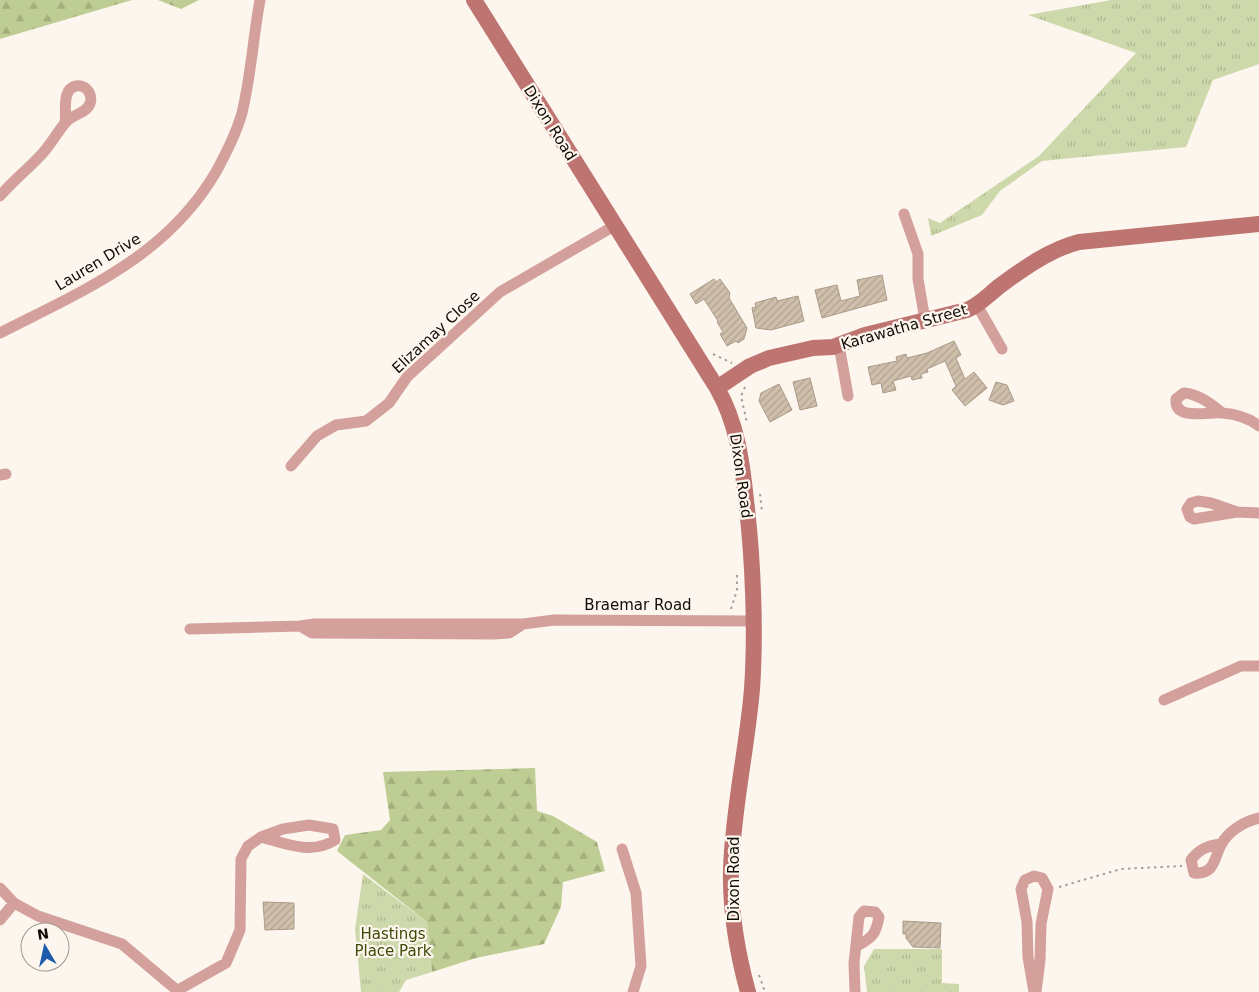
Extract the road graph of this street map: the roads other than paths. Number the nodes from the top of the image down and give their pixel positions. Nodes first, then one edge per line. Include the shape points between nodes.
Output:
1 (260, 0) edge
2 (474, 0) edge
3 (65, 123) dead end
4 (0, 196) edge
5 (904, 214) dead end
6 (1259, 224) edge
7 (614, 226) junction
8 (977, 305) junction
9 (924, 320) junction
10 (0, 333) edge
11 (839, 345) junction
12 (1002, 349) dead end
13 (717, 388) junction
14 (848, 396) dead end
15 (1221, 412) dead end
16 (1259, 426) edge
17 (291, 466) dead end
18 (1237, 512) dead end
19 (1259, 513) edge
20 (752, 621) junction
21 (190, 628) dead end
22 (1259, 666) edge
23 (1164, 700) dead end
24 (1259, 818) edge
25 (261, 837) junction
26 (1221, 844) dead end
27 (622, 849) dead end
28 (0, 888) edge
29 (14, 903) junction
30 (0, 920) edge
31 (857, 946) dead end
32 (179, 991) edge
33 (633, 992) edge
34 (748, 992) edge
35 (855, 992) edge
36 (1035, 992) edge

1 - 10 street, Lauren Drive via 241,114 228,150 183,219 153,247 119,270
2 - 7 main road, Dixon Road
3 - 4 street via 42,154
5 - 9 street via 918,254
6 - 8 main road, Karawatha Street via 1088,240 1064,246 1002,284
7 - 13 main road, Dixon Road
7 - 17 street, Elizamay Close via 500,292 407,377 389,403 366,421 336,425 317,436
8 - 9 main road, Karawatha Street
8 - 12 street
9 - 11 main road, Karawatha Street
11 - 13 main road, Karawatha Street via 769,358 750,366
11 - 14 street
13 - 20 main road, Dixon Road via 733,422 741,458 748,514
15 - 16 street via 1250,420
18 - 19 street
20 - 21 street, Braemar Road via 554,620 523,624
20 - 34 main road, Dixon Road via 752,689 735,813 731,870 734,926
22 - 23 street via 1241,666
24 - 26 street via 1235,828
25 - 25 street via 309,825 334,829 335,840 324,847 299,848
25 - 32 street via 248,846 241,859 240,930 226,963
27 - 33 street via 636,893 641,966
28 - 29 street
29 - 30 street
29 - 32 street via 38,916 122,944
31 - 35 street
36 - 36 street via 1021,889 1025,880 1034,876 1042,878 1048,889 1041,924

